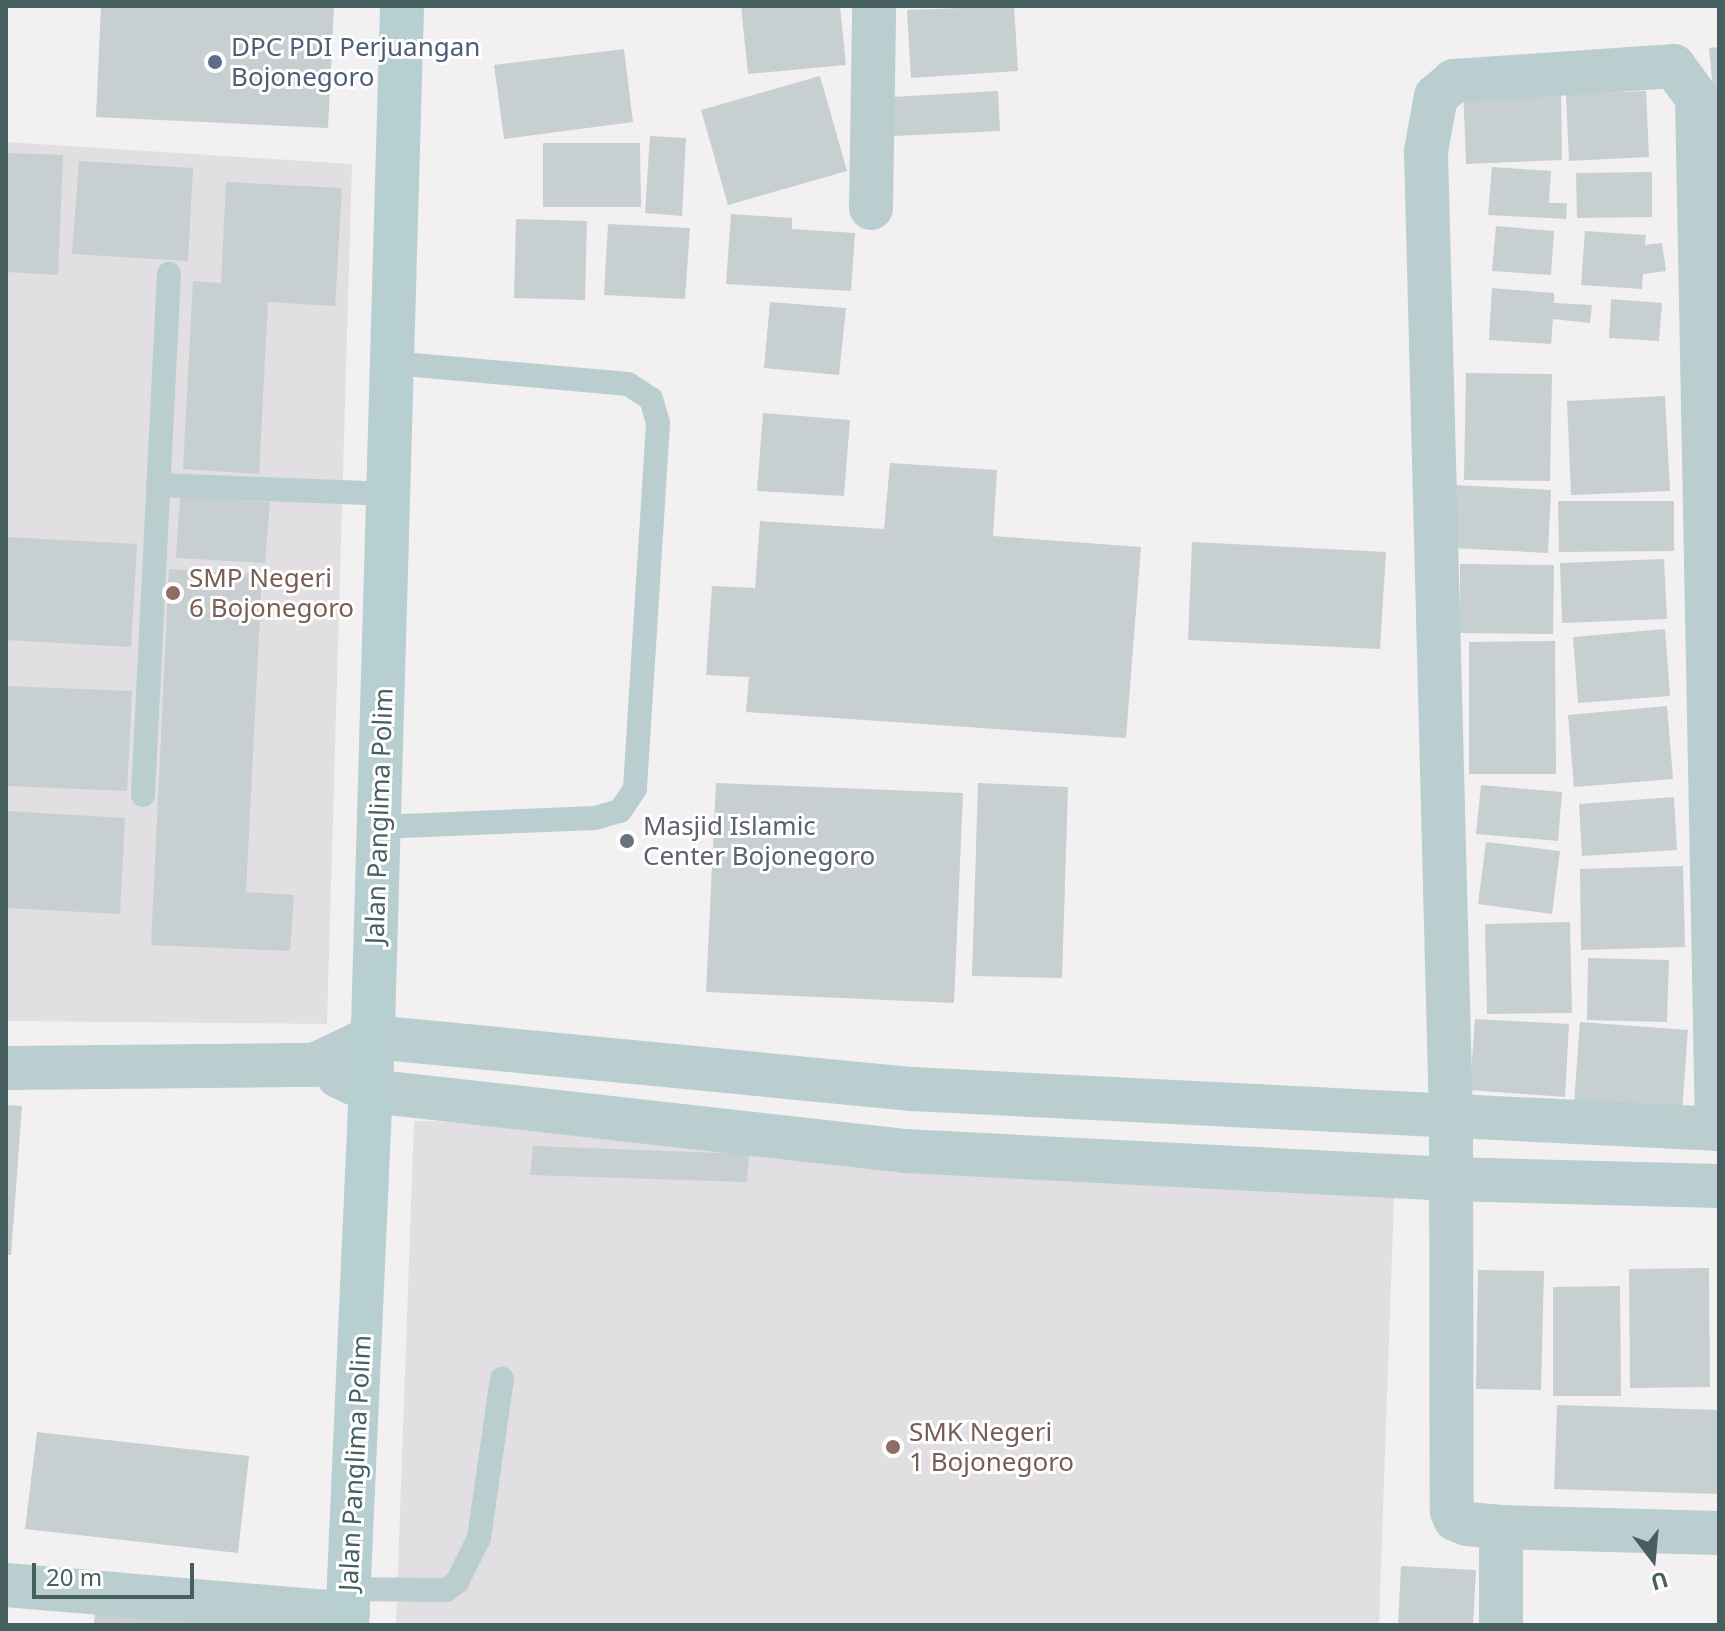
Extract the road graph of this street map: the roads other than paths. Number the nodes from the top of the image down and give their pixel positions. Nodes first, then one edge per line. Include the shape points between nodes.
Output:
1 (402, 6) edge
2 (874, 6) edge
3 (871, 208) dead end
4 (169, 274) dead end
5 (391, 363) junction
6 (158, 485) junction
7 (388, 494) junction
8 (143, 795) dead end
9 (378, 827) junction
10 (373, 1037) junction
11 (314, 1065) junction
12 (6, 1068) edge
13 (370, 1091) junction
14 (1451, 1119) junction
15 (1718, 1129) edge
16 (1450, 1179) junction
17 (1719, 1186) edge
18 (502, 1379) dead end
19 (1501, 1527) junction
20 (1719, 1533) edge
21 (6, 1585) edge
22 (348, 1609) edge
23 (1501, 1625) edge

1 - 5 main road, Jalan Panglima Polim
2 - 3 street
4 - 6 lane
5 - 7 main road, Jalan Panglima Polim
5 - 9 lane via 628,384 651,399 658,423 635,789 620,811 595,818
6 - 7 lane
6 - 8 lane
7 - 9 main road, Jalan Panglima Polim
9 - 10 main road, Jalan Panglima Polim
10 - 11 street
10 - 13 main road, Jalan Panglima Polim
10 - 14 street via 912,1089
11 - 12 street
11 - 13 street
13 - 16 street via 906,1151
13 - 22 main road, Jalan Panglima Polim
14 - 15 street
14 - 15 street via 1429,118 1436,96 1454,81 1674,66 1697,98 1700,134
14 - 16 street
16 - 17 street
16 - 19 street via 1452,1511 1467,1524
18 - 22 lane via 479,1538 457,1582 446,1590
19 - 20 street
19 - 23 street
21 - 22 street

